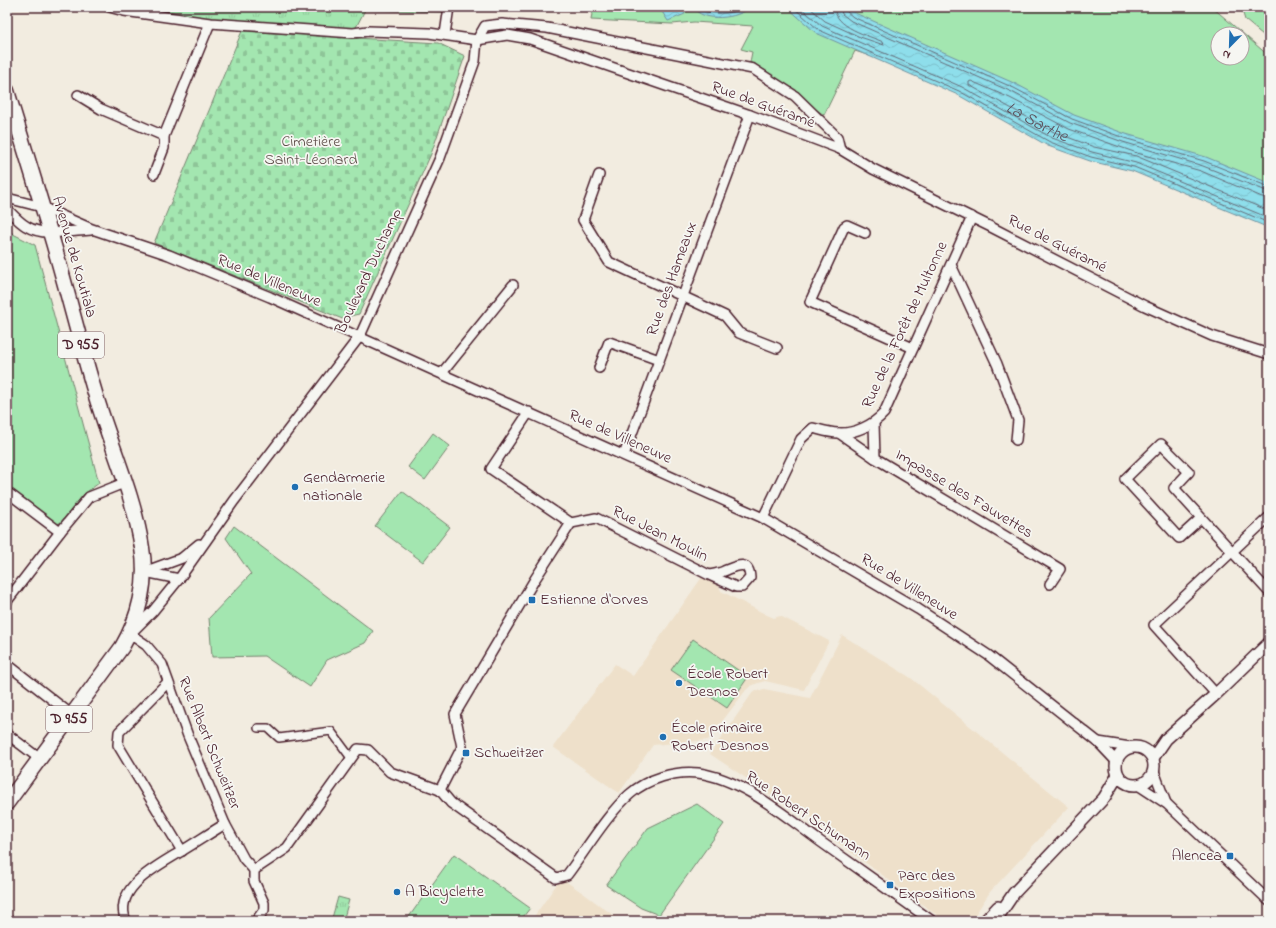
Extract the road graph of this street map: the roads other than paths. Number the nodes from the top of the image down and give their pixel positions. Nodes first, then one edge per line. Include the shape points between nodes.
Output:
1 (110, 7) edge
2 (448, 7) edge
3 (210, 22) junction
4 (445, 34) junction
5 (477, 40) junction
6 (7, 91) edge
7 (78, 95) dead end
8 (750, 115) junction
9 (164, 136) junction
10 (840, 149) junction
11 (154, 174) dead end
12 (599, 175) dead end
13 (7, 198) edge
14 (42, 207) junction
15 (7, 209) edge
16 (972, 217) junction
17 (92, 230) junction
18 (50, 232) junction
19 (865, 233) dead end
20 (951, 265) junction
21 (512, 285) dead end
22 (682, 295) junction
23 (360, 336) junction
24 (777, 348) dead end
25 (913, 348) junction
26 (1269, 354) edge
27 (659, 360) junction
28 (599, 368) dead end
29 (442, 373) junction
30 (529, 412) junction
31 (874, 423) junction
32 (839, 433) junction
33 (1016, 440) dead end
34 (624, 455) junction
35 (875, 458) junction
36 (124, 483) junction
37 (7, 492) edge
38 (1269, 517) edge
39 (763, 518) junction
40 (1201, 518) junction
41 (571, 522) junction
42 (214, 531) junction
43 (60, 532) junction
44 (1232, 552) junction
45 (144, 572) junction
46 (709, 575) dead end
47 (178, 580) junction
48 (1050, 584) dead end
49 (1269, 592) edge
50 (7, 600) edge
51 (130, 634) junction
52 (1269, 643) edge
53 (7, 664) edge
54 (168, 682) junction
55 (1216, 694) junction
56 (72, 716) junction
57 (258, 728) dead end
58 (7, 734) edge
59 (1166, 740) junction
60 (1098, 742) junction
61 (1130, 747) junction
62 (1144, 749) junction
63 (351, 758) junction
64 (1153, 758) junction
65 (40, 759) junction
66 (1116, 761) junction
67 (1154, 771) junction
68 (1118, 775) junction
69 (1133, 784) junction
70 (440, 790) junction
71 (1104, 798) junction
72 (7, 803) edge
73 (1167, 804) junction
74 (225, 824) junction
75 (182, 850) junction
76 (254, 870) junction
77 (1014, 893) junction
78 (1269, 901) edge
79 (126, 921) edge
80 (256, 921) edge
81 (932, 921) edge
82 (985, 921) edge
83 (995, 921) edge

1 - 3 street, Rue de Guéramé
2 - 4 street
3 - 4 street, Rue de Guéramé via 353,33 368,31
3 - 9 street
4 - 5 street, Rue de Guéramé
5 - 8 street, Rue de Guéramé via 507,35 530,39
5 - 10 street via 485,26 502,24 547,28 753,69 795,96 837,137
5 - 23 street, Boulevard Duchamp via 475,61 440,158
6 - 14 main road, Avenue de Koutiala / D 955
7 - 9 street via 101,109
8 - 10 street, Rue de Guéramé
8 - 22 street, Rue des Hameaux
9 - 11 street via 164,148
10 - 16 street, Rue de Guéramé via 873,169
12 - 22 street via 583,220 609,262
13 - 14 street
14 - 17 street
14 - 18 main road, Avenue de Koutiala / D 955
15 - 18 street via 25,226
16 - 20 street, Rue de la Forêt de Multonne
16 - 26 street, Rue de Guéramé via 1163,315 1212,336
17 - 18 street
17 - 23 street, Rue de Villeneuve via 169,255
18 - 36 main road, Avenue de Koutiala / D 955 via 95,393
19 - 25 street via 847,225 844,227 810,302
20 - 25 street, Rue de la Forêt de Multonne
20 - 33 street via 997,364 1018,420
21 - 29 street
22 - 24 street via 725,316 738,333
22 - 27 street, Rue des Hameaux
23 - 29 street, Rue de Villeneuve
23 - 42 street, Boulevard Duchamp
25 - 31 street, Rue de la Forêt de Multonne via 884,413
27 - 28 street via 610,342
27 - 34 street, Rue des Hameaux
29 - 30 street, Rue de Villeneuve
30 - 34 street, Rue de Villeneuve
30 - 41 street via 491,469
31 - 32 street, Rue de la Forêt de Multonne
31 - 35 street
32 - 35 street, Impasse des Fauvettes
32 - 39 street, Rue de la Forêt de Multonne via 812,428 801,438
34 - 39 street, Rue de Villeneuve
35 - 48 street, Impasse des Fauvettes via 1060,569
36 - 43 street via 89,497
36 - 45 main road, Avenue de Koutiala / D 955 via 142,549
37 - 43 street
38 - 44 street
39 - 60 street, Rue de Villeneuve via 918,608 988,656
40 - 40 street via 1179,538 1125,479 1161,444 1189,472 1174,488
40 - 44 street
41 - 46 street, Rue Jean Moulin via 596,518
41 - 70 street via 455,714 462,747
42 - 45 street, Boulevard Duchamp via 182,558
42 - 47 street, Boulevard Duchamp
43 - 50 street
44 - 49 street
44 - 55 street via 1154,624
45 - 47 street
45 - 51 main road, Boulevard Duchamp / D 955 via 141,599
47 - 51 street, Boulevard Duchamp
51 - 54 street, Rue Albert Schweitzer via 156,655
51 - 56 main road, Boulevard Duchamp / D 955
52 - 55 street
53 - 56 street
54 - 74 street, Rue Albert Schweitzer
54 - 75 street via 119,732 118,745
55 - 59 street
56 - 65 main road, Boulevard Duchamp / D 955
57 - 63 street via 268,728 279,738 331,731
58 - 65 street
59 - 62 street
59 - 64 street
60 - 61 street, Rue de Villeneuve
60 - 66 street, Rue de Villeneuve
61 - 62 street
61 - 66 street via 1119,755
62 - 64 street
63 - 70 street via 358,749 368,750 390,772
63 - 76 street via 288,848
64 - 67 street
65 - 72 main road, Boulevard Duchamp / D 955
66 - 68 street
67 - 69 street via 1148,780
67 - 73 street
68 - 69 street
68 - 71 street
69 - 71 street
69 - 73 street
70 - 81 street, Rue Robert Schumann via 451,803 556,878 561,878 567,875 630,793 673,774 698,773 721,779 737,784 776,810
71 - 77 street
73 - 78 street
74 - 75 street
74 - 76 street, Rue Albert Schweitzer via 244,859
75 - 79 street via 146,873 133,886 125,900 123,914
76 - 80 street via 254,881 264,903 264,910
77 - 82 street
77 - 83 street

